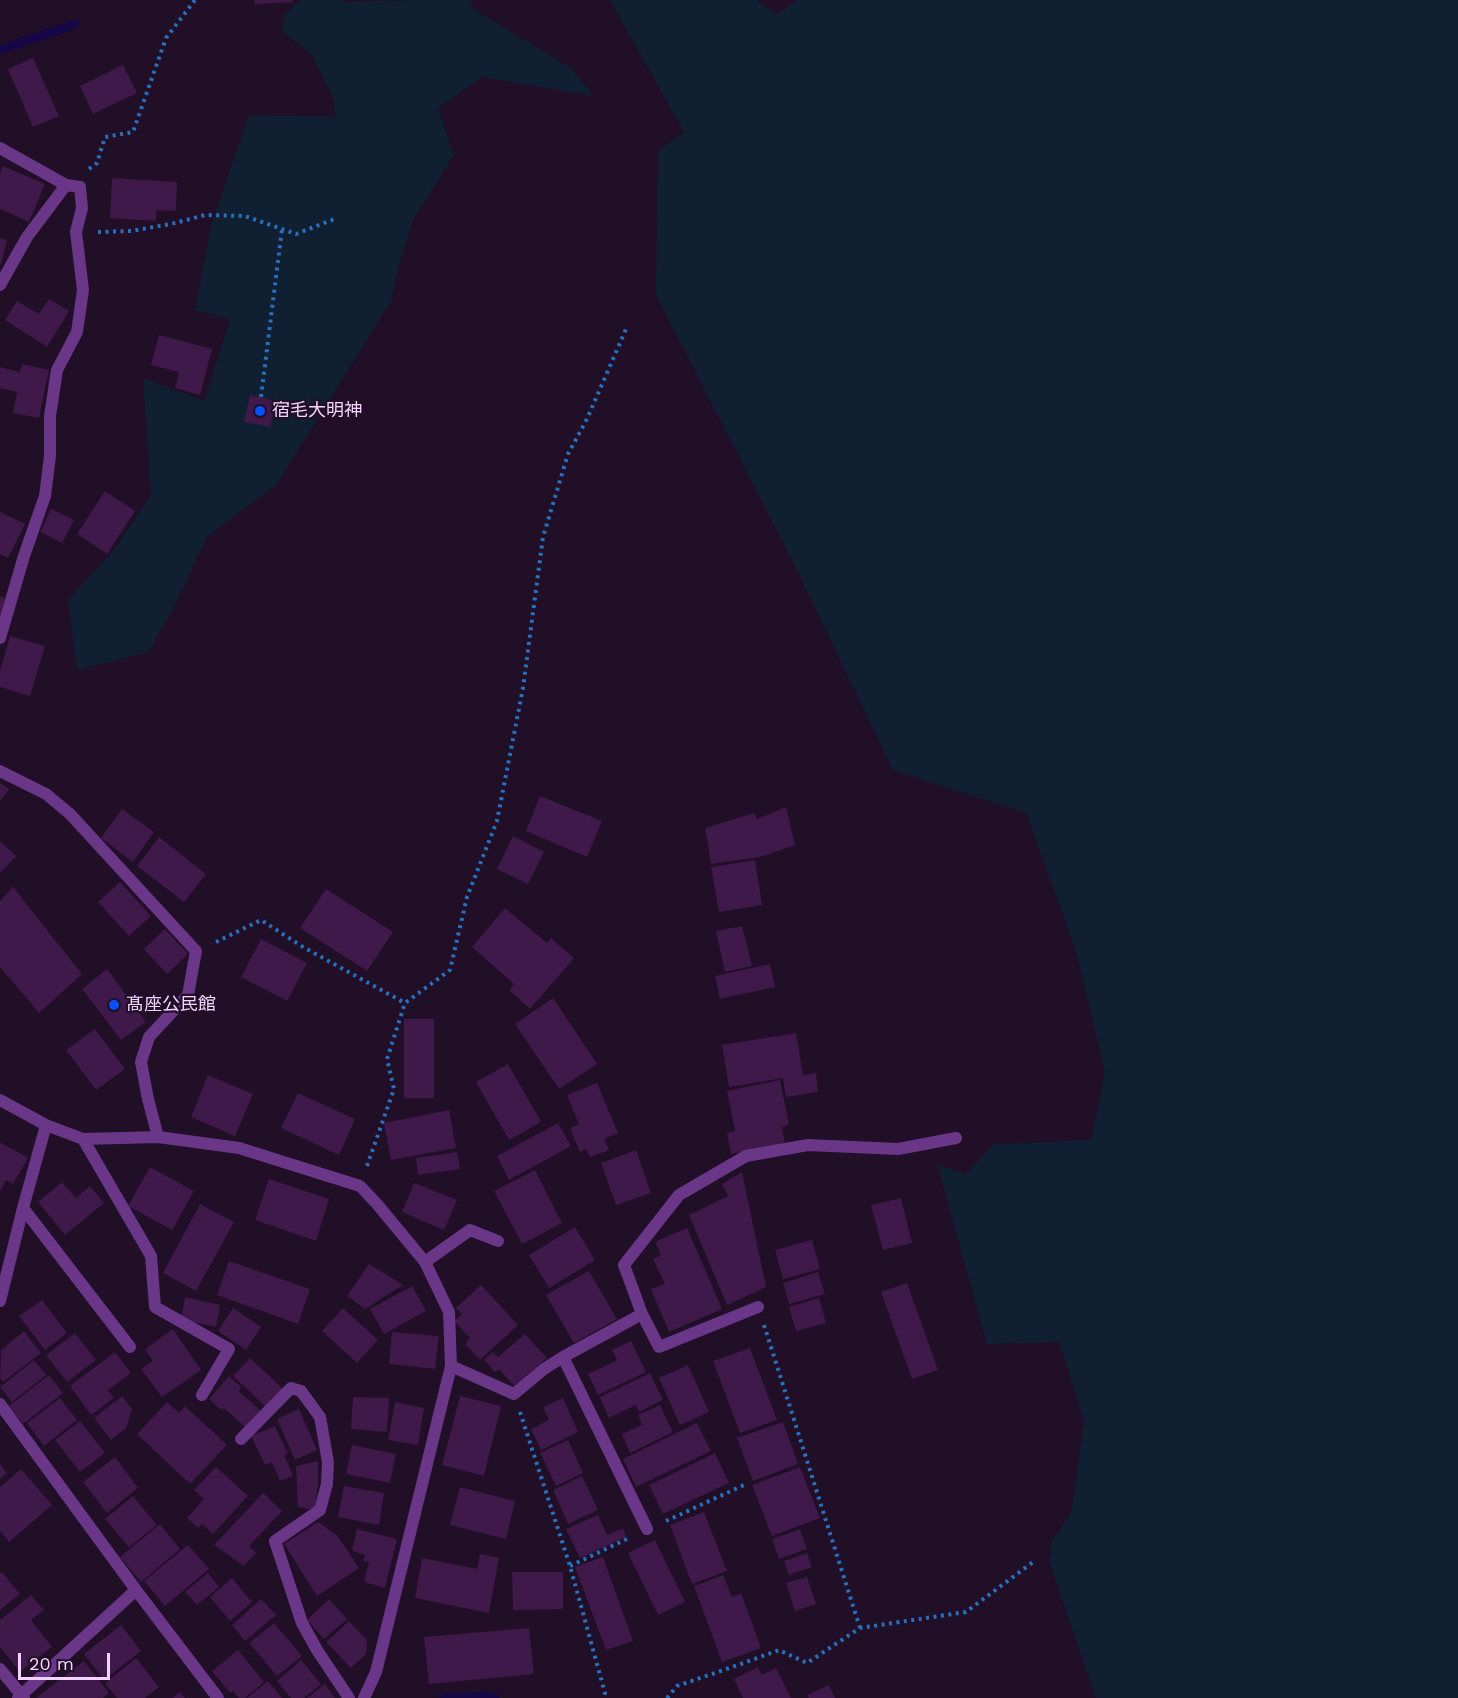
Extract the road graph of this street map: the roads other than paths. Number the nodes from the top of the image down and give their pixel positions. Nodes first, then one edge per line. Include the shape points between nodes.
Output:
1 (0, 148) edge
2 (66, 185) junction
3 (0, 285) edge
4 (0, 638) edge
5 (0, 771) edge
6 (0, 1100) edge
7 (46, 1125) junction
8 (158, 1137) junction
9 (956, 1138) dead end
10 (83, 1139) junction
11 (23, 1208) junction
12 (498, 1242) dead end
13 (425, 1262) junction
14 (0, 1301) edge
15 (758, 1307) road end
16 (642, 1314) junction
17 (130, 1347) dead end
18 (563, 1357) junction
19 (451, 1366) junction
20 (202, 1395) dead end
21 (0, 1404) edge
22 (241, 1439) dead end
23 (647, 1529) dead end
24 (136, 1590) junction
25 (0, 1669) edge
26 (21, 1697) edge
27 (218, 1698) edge
28 (349, 1698) edge
29 (364, 1698) edge

1 - 2 street
2 - 3 street via 27,237
2 - 4 street via 80,187 82,208 76,232 83,290 77,332 57,370 45,496
5 - 8 street via 46,794 70,814 196,951 188,995 149,1037 141,1062
6 - 7 street
7 - 10 street
7 - 11 street
8 - 10 street
8 - 13 street via 239,1148 360,1186
9 - 16 street via 898,1149 808,1145 746,1156 679,1195 624,1265
10 - 20 street via 151,1256 155,1307 230,1349
11 - 14 street
11 - 17 street
12 - 13 street via 470,1230
13 - 19 street via 449,1312
15 - 16 street via 658,1347
16 - 18 street
18 - 19 street via 514,1394
18 - 23 street
19 - 29 street via 376,1672
21 - 24 street
22 - 28 street via 291,1388 300,1391 320,1417 328,1462 320,1510 275,1540 302,1623
24 - 26 street
24 - 27 street
25 - 26 street

